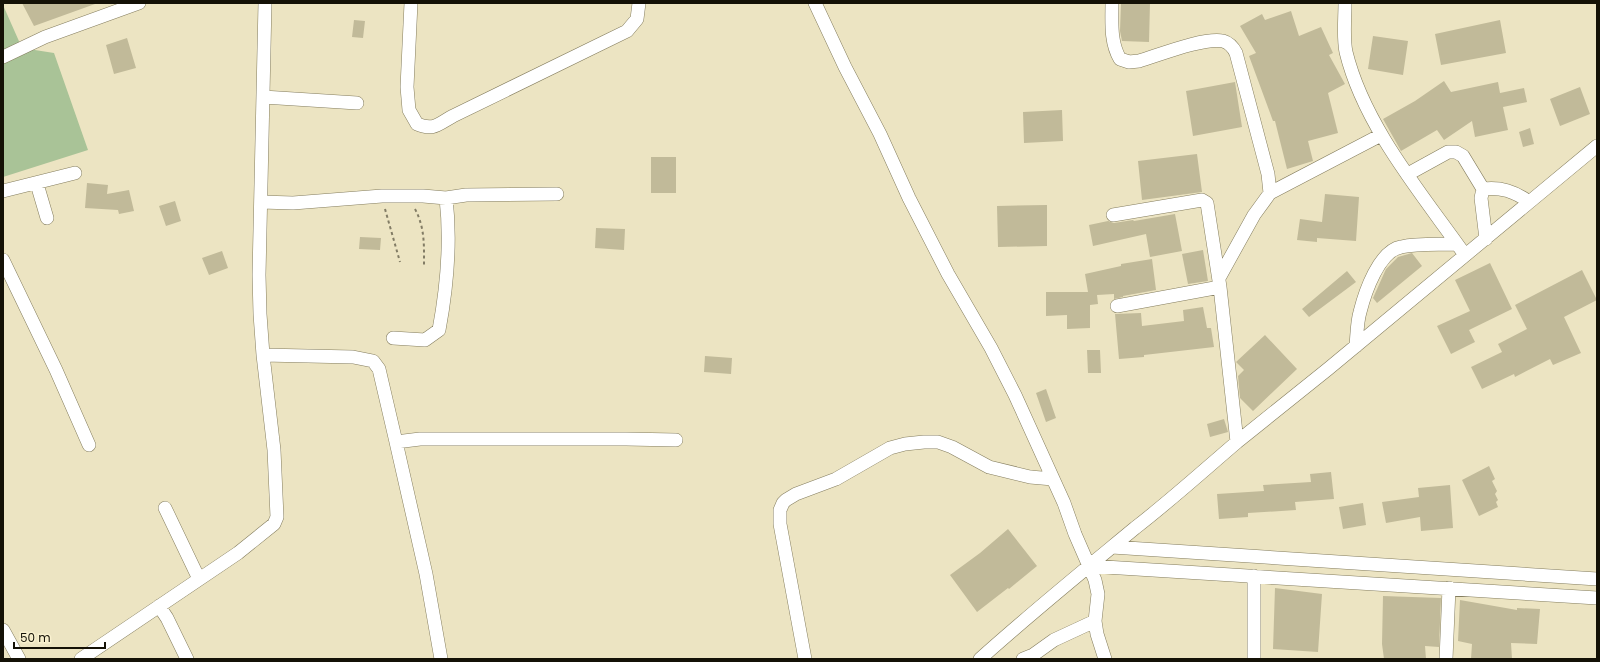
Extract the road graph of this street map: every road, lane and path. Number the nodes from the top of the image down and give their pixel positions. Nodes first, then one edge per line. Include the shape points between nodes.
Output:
1 (139, 3) edge
2 (265, 3) edge
3 (411, 3) edge
4 (639, 3) edge
5 (815, 3) edge
6 (1112, 3) edge
7 (1345, 3) edge
8 (3, 57) edge
9 (263, 97) junction
10 (357, 103) dead end
11 (1381, 135) junction
12 (1597, 146) edge
13 (75, 173) dead end
14 (1408, 174) junction
15 (37, 184) junction
16 (1483, 189) junction
17 (3, 191) edge
18 (1270, 193) junction
19 (557, 194) dead end
20 (382, 196) junction
21 (407, 196) junction
22 (446, 198) junction
23 (261, 202) junction
24 (1529, 202) junction
25 (1113, 215) dead end
26 (47, 218) dead end
27 (1486, 239) junction
28 (1457, 244) junction
29 (1465, 255) junction
30 (3, 260) edge
31 (400, 262) dead end
32 (424, 266) dead end
33 (1220, 282) junction
34 (1117, 306) dead end
35 (392, 338) dead end
36 (1356, 346) junction
37 (263, 355) junction
38 (676, 440) dead end
39 (396, 442) junction
40 (1237, 442) junction
41 (89, 445) dead end
42 (1053, 479) junction
43 (165, 508) dead end
44 (1112, 547) junction
45 (1089, 566) junction
46 (1254, 576) junction
47 (199, 579) junction
48 (1597, 579) edge
49 (1449, 588) junction
50 (1597, 598) edge
51 (159, 606) junction
52 (1095, 621) junction
53 (3, 630) edge
54 (19, 659) edge
55 (81, 659) edge
56 (187, 659) edge
57 (441, 659) edge
58 (805, 659) edge
59 (980, 659) edge
60 (1023, 659) edge
61 (1105, 659) edge
62 (1254, 659) edge
63 (1446, 659) edge

1 - 8 street via 52,34
2 - 9 street
3 - 4 street via 407,87 409,110 417,124 427,128 627,31 637,19
5 - 42 street via 909,198 1015,396
6 - 18 street via 1112,34 1116,52 1120,59 1128,62 1214,40 1232,45 1268,174
7 - 11 street via 1346,50 1356,81
9 - 10 street
9 - 23 street
11 - 14 street
11 - 18 street
12 - 24 street
13 - 15 street
14 - 16 street via 1448,152 1456,152 1463,156
14 - 28 street
15 - 17 street
15 - 26 street
16 - 24 street via 1504,189
16 - 27 street via 1481,198
18 - 33 street via 1254,215
19 - 22 street via 466,194
20 - 21 street
20 - 23 street
20 - 31 path
21 - 22 street
21 - 32 path via 419,216 424,233
22 - 35 street via 448,244 439,330 425,340
23 - 37 street via 259,275
24 - 27 street
25 - 33 street via 1202,200 1207,203
27 - 29 street
28 - 29 street
28 - 36 street via 1401,247 1388,252 1368,286 1359,313
29 - 36 street
30 - 41 street
33 - 34 street
33 - 40 street
36 - 40 street
37 - 39 street via 353,357 373,361 379,369
37 - 47 street via 274,450 277,517 274,524 238,553
38 - 39 street via 420,439
39 - 57 street via 426,574
40 - 44 street
42 - 45 street
42 - 58 street via 1030,477 989,467 952,447 938,442 924,442 890,448 836,479 786,500 780,510 780,524
43 - 47 street
44 - 45 street
44 - 48 street
45 - 46 street
45 - 52 street via 1098,594
45 - 59 street
46 - 49 street
46 - 62 street
47 - 51 street
49 - 50 street
49 - 63 street
51 - 55 street
51 - 56 street
52 - 60 street via 1054,640
52 - 61 street
53 - 54 street

